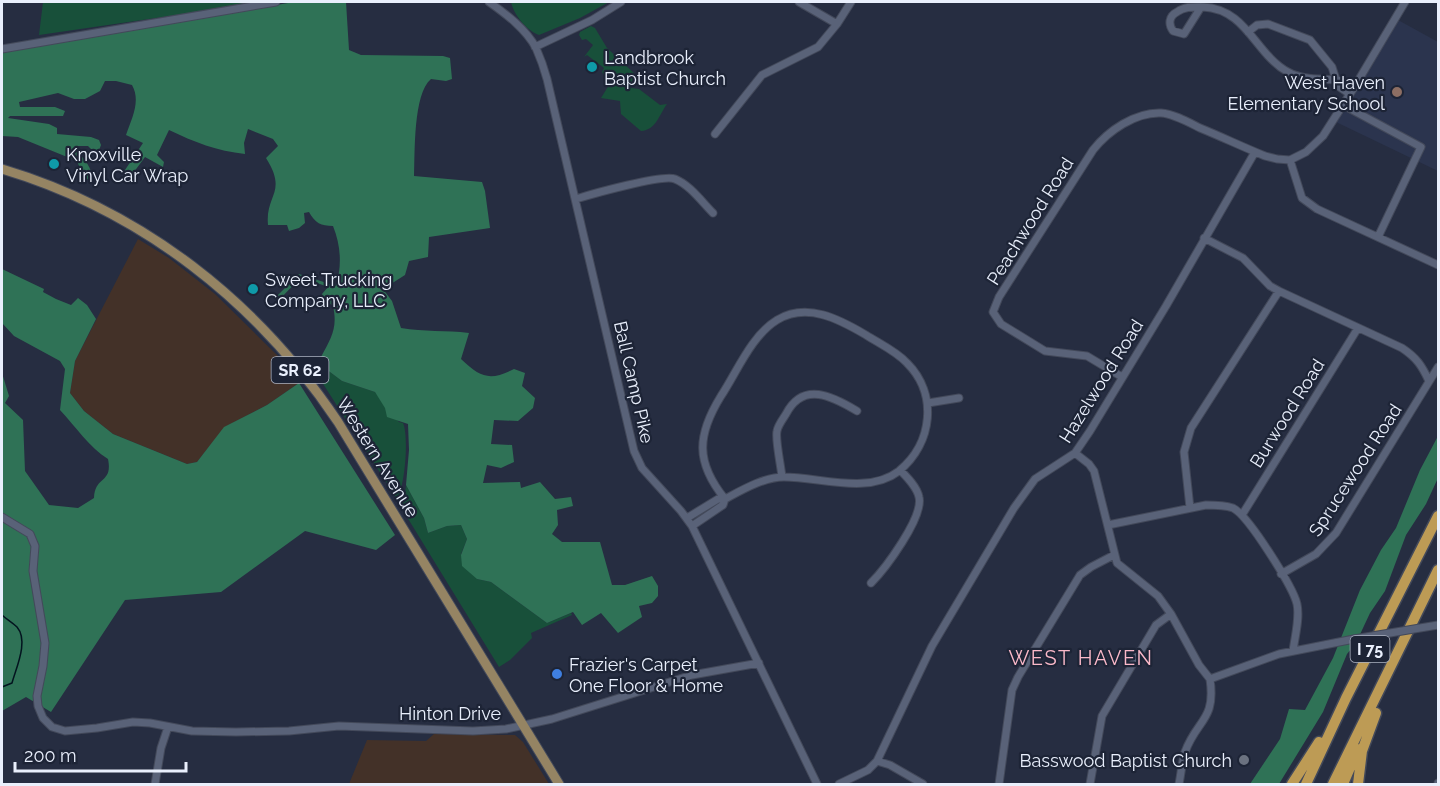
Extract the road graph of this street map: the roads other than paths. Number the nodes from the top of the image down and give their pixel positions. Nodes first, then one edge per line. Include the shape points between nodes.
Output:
1 (276, 2) edge
2 (489, 2) edge
3 (621, 2) edge
4 (799, 2) edge
5 (851, 2) edge
6 (1405, 2) edge
7 (1201, 7) junction
8 (837, 24) junction
9 (1248, 32) junction
10 (535, 47) junction
11 (2, 49) edge
12 (1336, 82) junction
13 (1355, 86) junction
14 (1350, 94) junction
15 (1343, 105) junction
16 (715, 134) dead end
17 (1255, 152) junction
18 (1290, 160) junction
19 (2, 169) edge
20 (576, 199) junction
21 (713, 213) dead end
22 (1378, 237) junction
23 (1204, 238) junction
24 (1438, 265) edge
25 (1279, 291) junction
26 (1358, 328) junction
27 (1438, 367) edge
28 (1122, 377) junction
29 (1429, 381) junction
30 (959, 398) dead end
31 (928, 402) junction
32 (856, 411) dead end
33 (1075, 453) junction
34 (900, 470) junction
35 (782, 477) junction
36 (725, 499) junction
37 (1190, 508) junction
38 (1242, 514) junction
39 (1438, 516) edge
40 (2, 517) edge
41 (687, 518) junction
42 (1108, 525) junction
43 (692, 526) junction
44 (1114, 555) junction
45 (1438, 570) edge
46 (1281, 574) junction
47 (871, 583) dead end
48 (1171, 614) junction
49 (1438, 625) edge
50 (1293, 651) junction
51 (1394, 661) junction
52 (759, 663) junction
53 (1210, 679) junction
54 (1346, 698) junction
55 (1371, 722) junction
56 (523, 725) junction
57 (168, 727) junction
58 (877, 761) junction
59 (155, 784) edge
60 (559, 784) edge
61 (818, 784) edge
62 (839, 784) edge
63 (923, 784) edge
64 (999, 784) edge
65 (1090, 784) edge
66 (1179, 784) edge
67 (1292, 784) edge
68 (1306, 784) edge
69 (1333, 784) edge
70 (1343, 784) edge
71 (1358, 784) edge

1 - 11 street
2 - 10 street, Ball Camp Pike via 516,24
3 - 10 street
4 - 8 street
5 - 8 street
6 - 13 street
7 - 7 street via 1176,12 1170,27 1184,34
7 - 9 street via 1221,9 1234,16
8 - 16 street via 818,47 762,75
9 - 12 street via 1287,72
9 - 12 street via 1257,25 1268,24 1310,40 1332,67
10 - 20 street, Ball Camp Pike via 551,90
12 - 13 street
12 - 14 street
13 - 14 street
14 - 15 street
15 - 18 street via 1323,136
15 - 22 street via 1421,147
17 - 18 street
17 - 23 street, Hazelwood Road
17 - 28 street, Peachwood Road via 1161,113 1138,117 1113,130 1101,139 999,297 993,312 1001,324 1045,351 1087,356
18 - 22 street via 1302,198
19 - 56 main road, Western Avenue / SR 62 via 70,194 132,225 206,275 262,326 338,422
20 - 21 street via 671,178 682,182
20 - 41 street, Ball Camp Pike via 634,451 642,468
22 - 24 street
23 - 25 street via 1243,258
23 - 28 street, Hazelwood Road
25 - 26 street
25 - 37 street via 1191,428 1184,452
26 - 29 street via 1415,356
26 - 38 street, Burwood Road
27 - 29 street, Sprucewood Road
28 - 33 street, Hazelwood Road
29 - 46 street, Sprucewood Road via 1329,543
30 - 31 street
31 - 34 street via 921,442
31 - 36 street via 918,376 898,354 829,316 808,312 784,316 758,338 711,412 703,433 704,462
32 - 35 street via 821,394 805,395 789,408 777,430
33 - 42 street via 1094,471
33 - 58 street, Hazelwood Road via 1035,479 1014,508 932,646
34 - 35 street via 870,483
34 - 47 street via 919,497 919,510 884,571
35 - 36 street via 765,480
36 - 41 street via 718,499
36 - 43 street via 723,505
37 - 38 street via 1215,504
37 - 42 street
38 - 46 street
39 - 54 highway, I 75
40 - 57 street, Hinton Drive via 30,534 35,546 33,571 45,643 37,696 43,718 52,727 65,731 133,722
41 - 43 street, Ball Camp Pike
42 - 44 street
43 - 52 street, Ball Camp Pike
44 - 48 street via 1117,563 1158,596
44 - 64 street via 1080,575 1018,677 1012,690
45 - 51 highway, I 75
46 - 50 street via 1297,604
48 - 53 street
48 - 65 street via 1156,625 1102,716
49 - 50 street, bridge
50 - 53 street
51 - 55 highway
51 - 69 highway, I 75
52 - 56 street, Hinton Drive via 692,675
52 - 61 street, Ball Camp Pike
53 - 66 street via 1209,710 1185,751
54 - 67 highway
54 - 68 highway, I 75
55 - 70 highway
55 - 71 highway
56 - 57 street, Hinton Drive via 473,730 339,726 261,733
56 - 60 main road, Western Avenue / SR 62
57 - 59 street
58 - 62 street via 868,770
58 - 63 street

